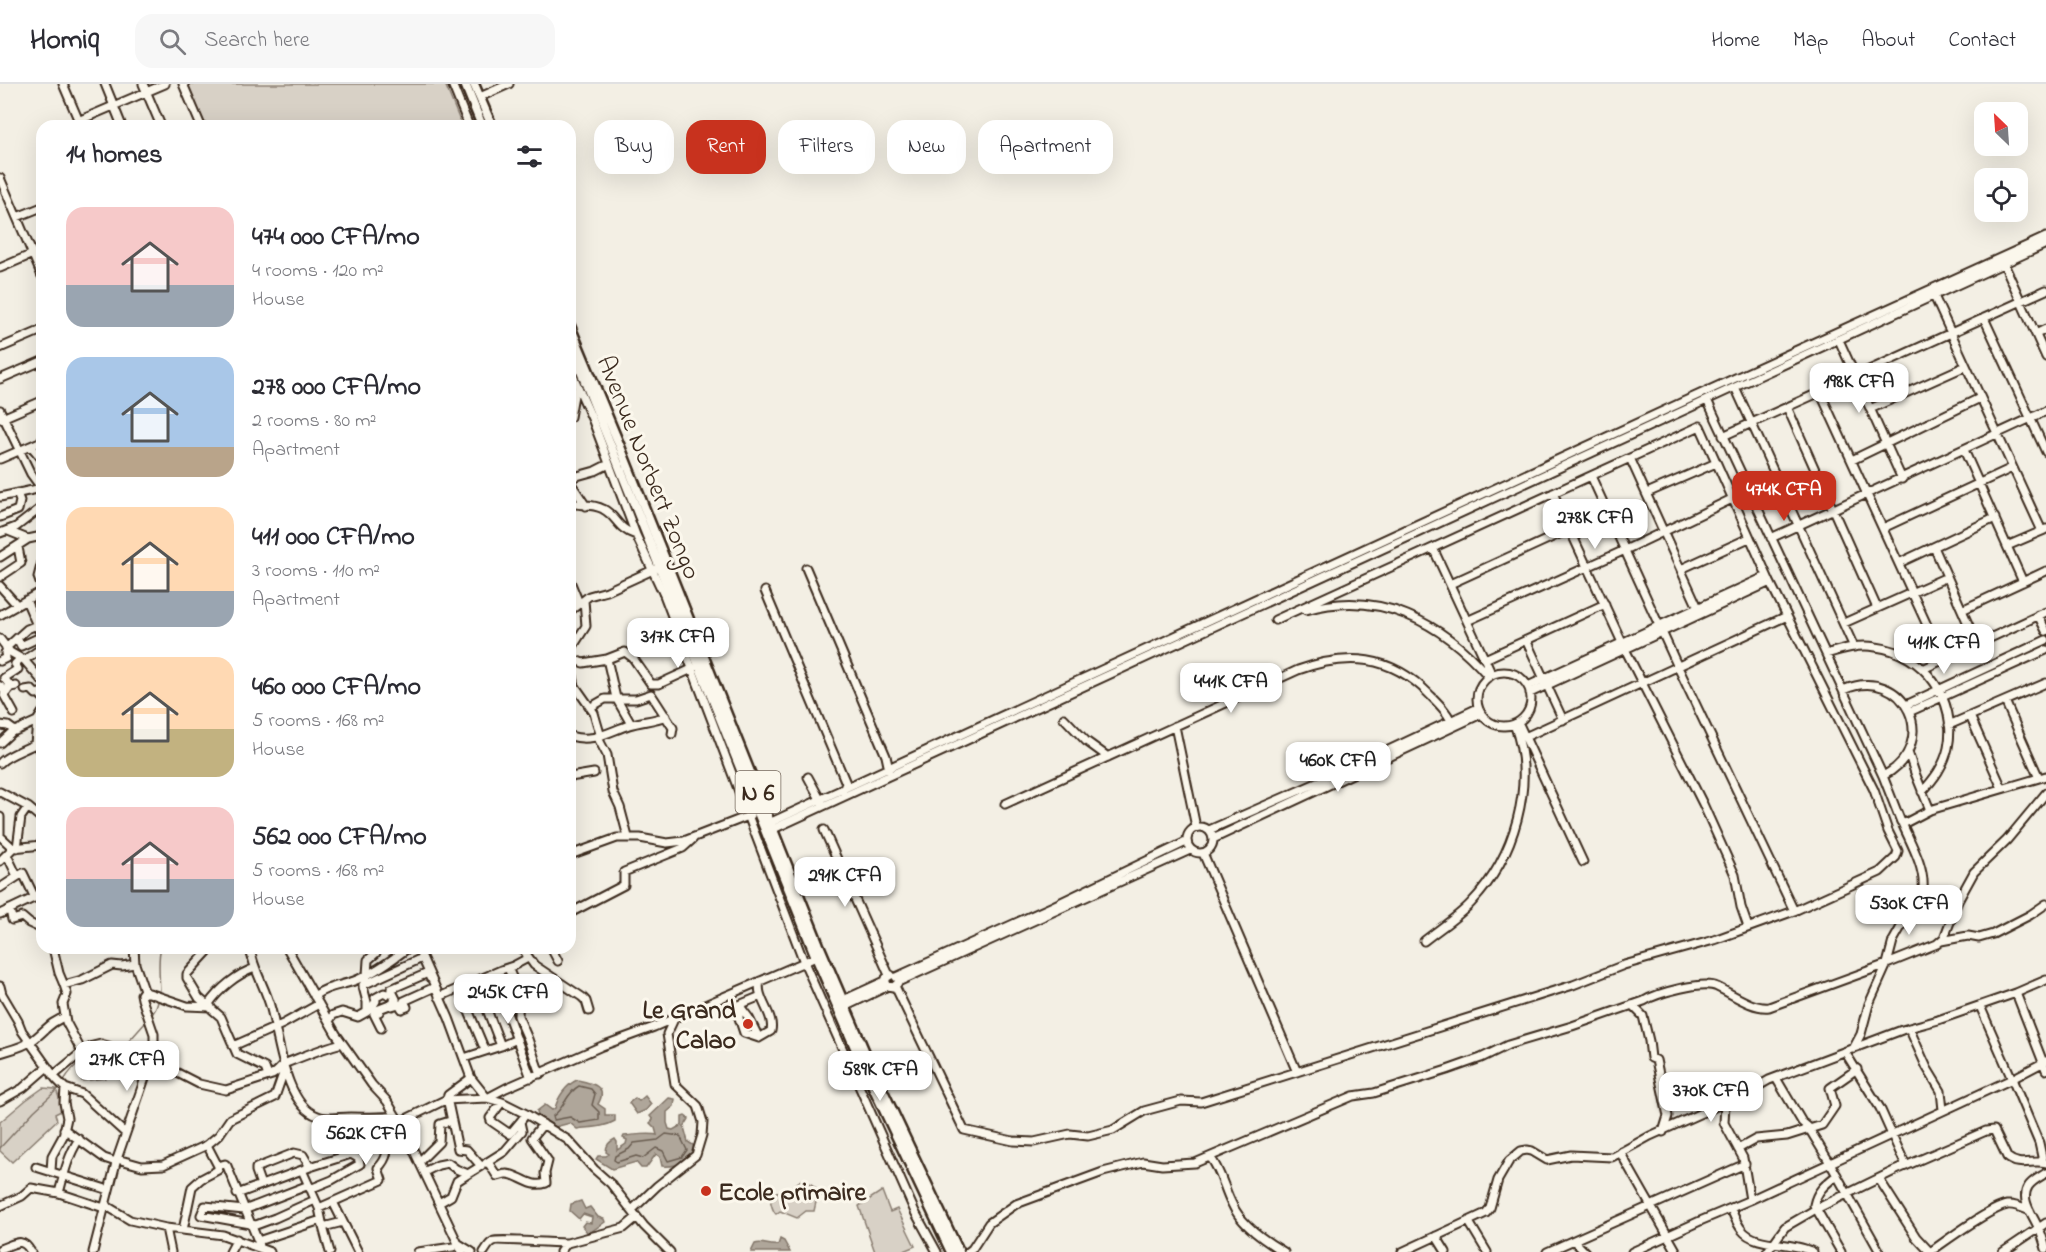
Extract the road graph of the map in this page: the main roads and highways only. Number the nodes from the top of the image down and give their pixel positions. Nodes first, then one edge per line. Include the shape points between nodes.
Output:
1 (465, 84) edge
2 (474, 84) edge
3 (480, 120) edge
4 (490, 120) edge
5 (576, 340) edge
6 (576, 360) edge
7 (768, 827) junction
8 (841, 1005) junction
9 (951, 1252) edge
10 (959, 1252) edge

1 - 3 main road
2 - 4 main road
5 - 7 main road, Avenue Norbert Zongo / N 6
6 - 7 main road, Avenue Norbert Zongo / N 6 via 695,668
7 - 8 main road, Avenue Norbert Zongo / N 6
7 - 8 main road, Avenue Norbert Zongo / N 6 via 816,957
8 - 9 main road, Avenue Norbert Zongo / N 6 via 879,1099
8 - 10 main road, Avenue Norbert Zongo / N 6

